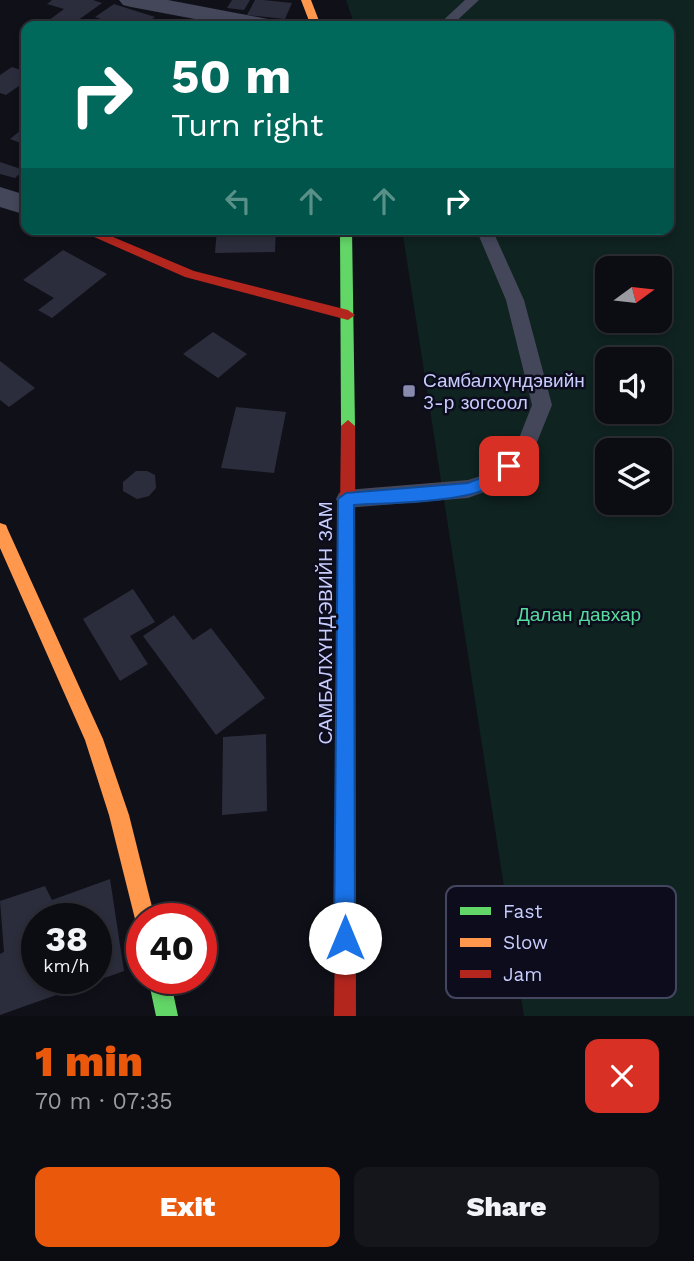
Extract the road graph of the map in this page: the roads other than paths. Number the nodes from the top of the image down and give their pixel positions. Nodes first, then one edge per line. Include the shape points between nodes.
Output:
1 (131, 0) edge
2 (306, 0) edge
3 (473, 0) edge
4 (242, 21) edge
5 (314, 21) edge
6 (449, 21) edge
7 (0, 196) edge
8 (21, 204) edge
9 (96, 235) edge
10 (346, 235) edge
11 (487, 235) edge
12 (348, 315) junction
13 (346, 499) junction
14 (0, 530) edge
15 (141, 903) edge
16 (162, 994) edge
17 (167, 1016) edge
18 (345, 1016) edge

1 - 4 street
2 - 5 street
3 - 6 lane
7 - 8 street
9 - 12 street via 190,274
10 - 12 street, САМБАЛХҮНДЭВИЙН ЗАМ
11 - 13 lane via 515,300 542,405 524,452 494,480 468,489
12 - 13 street, САМБАЛХҮНДЭВИЙН ЗАМ
13 - 18 street, САМБАЛХҮНДЭВИЙН ЗАМ
14 - 15 street via 94,738
16 - 17 street

